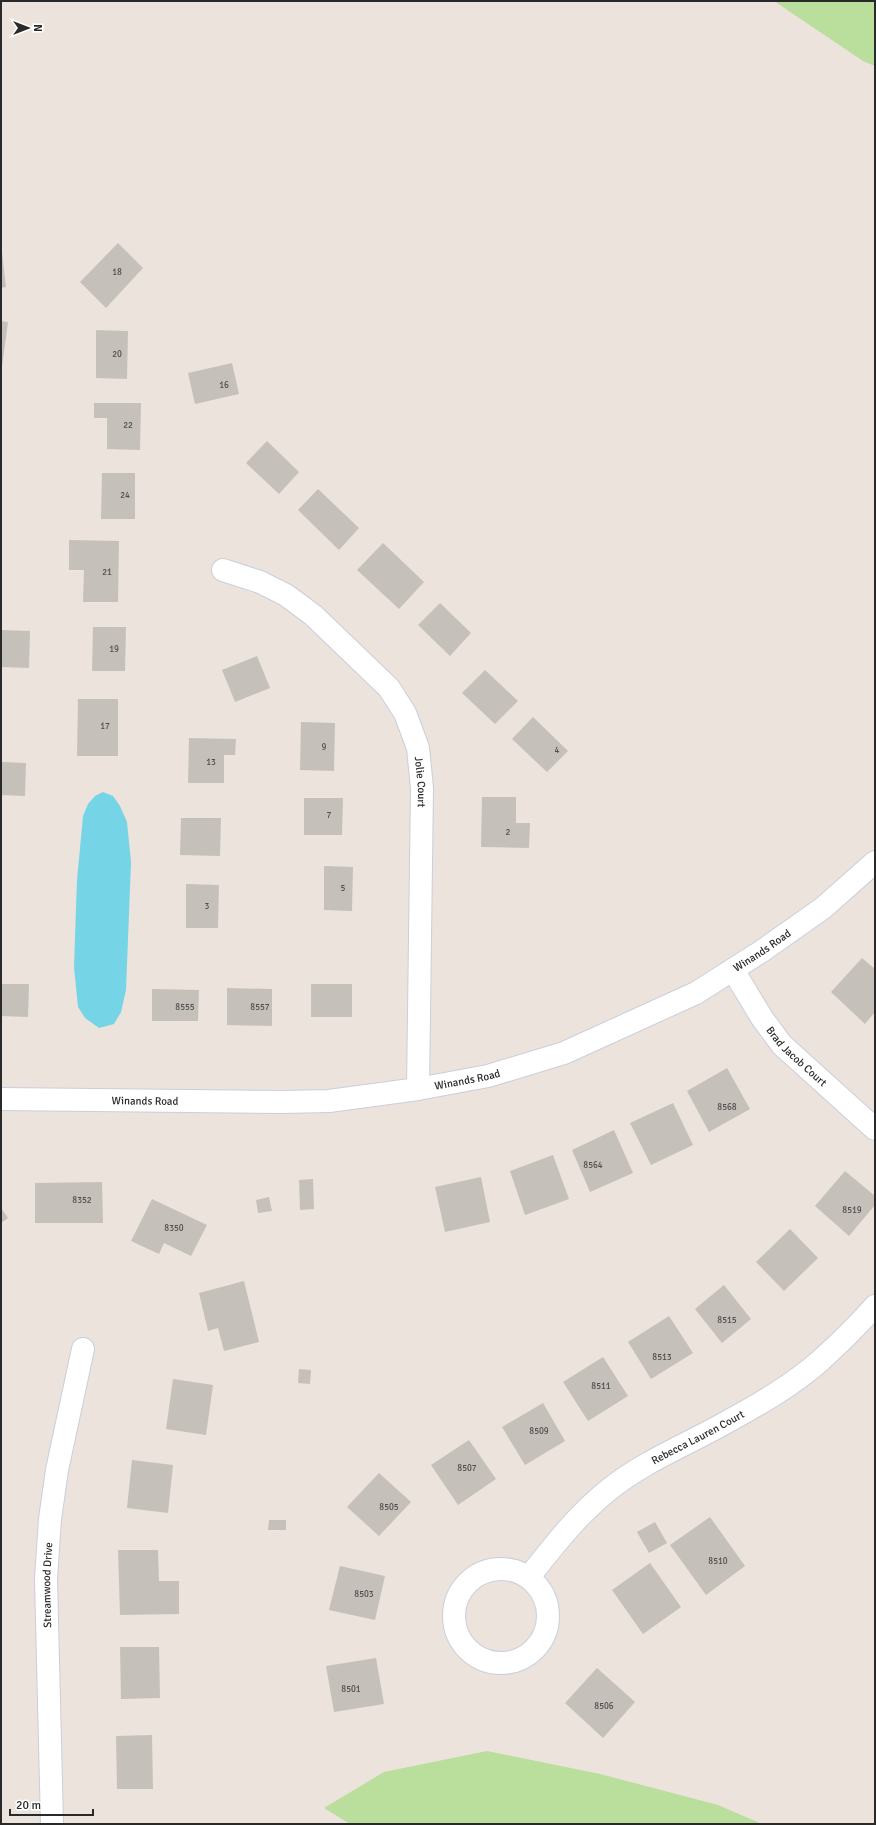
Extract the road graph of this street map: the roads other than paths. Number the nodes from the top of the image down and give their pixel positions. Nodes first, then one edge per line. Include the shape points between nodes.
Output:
1 (223, 570) dead end
2 (875, 862) edge
3 (733, 970) junction
4 (418, 1089) junction
5 (1, 1099) edge
6 (875, 1129) edge
7 (875, 1306) edge
8 (83, 1349) dead end
9 (530, 1577) junction
10 (52, 1824) edge

1 - 4 street, Jolie Court via 260,582 286,595 313,615 389,688 405,713 418,748 422,788
2 - 3 street, Winands Road via 823,908
3 - 4 street, Winands Road via 696,994 564,1053 488,1076
3 - 6 street, Brad Jacob Court via 782,1045
4 - 5 street, Winands Road via 329,1101
7 - 9 street, Rebecca Lauren Court via 820,1361 779,1391 612,1487 578,1518
8 - 10 street, Streamwood Drive via 57,1470 46,1579
9 - 9 street via 512,1569 495,1568 477,1574 464,1584 456,1598 452,1616 458,1637 468,1651 484,1661 500,1664 518,1660 531,1652 542,1640 548,1625 548,1608 541,1591

